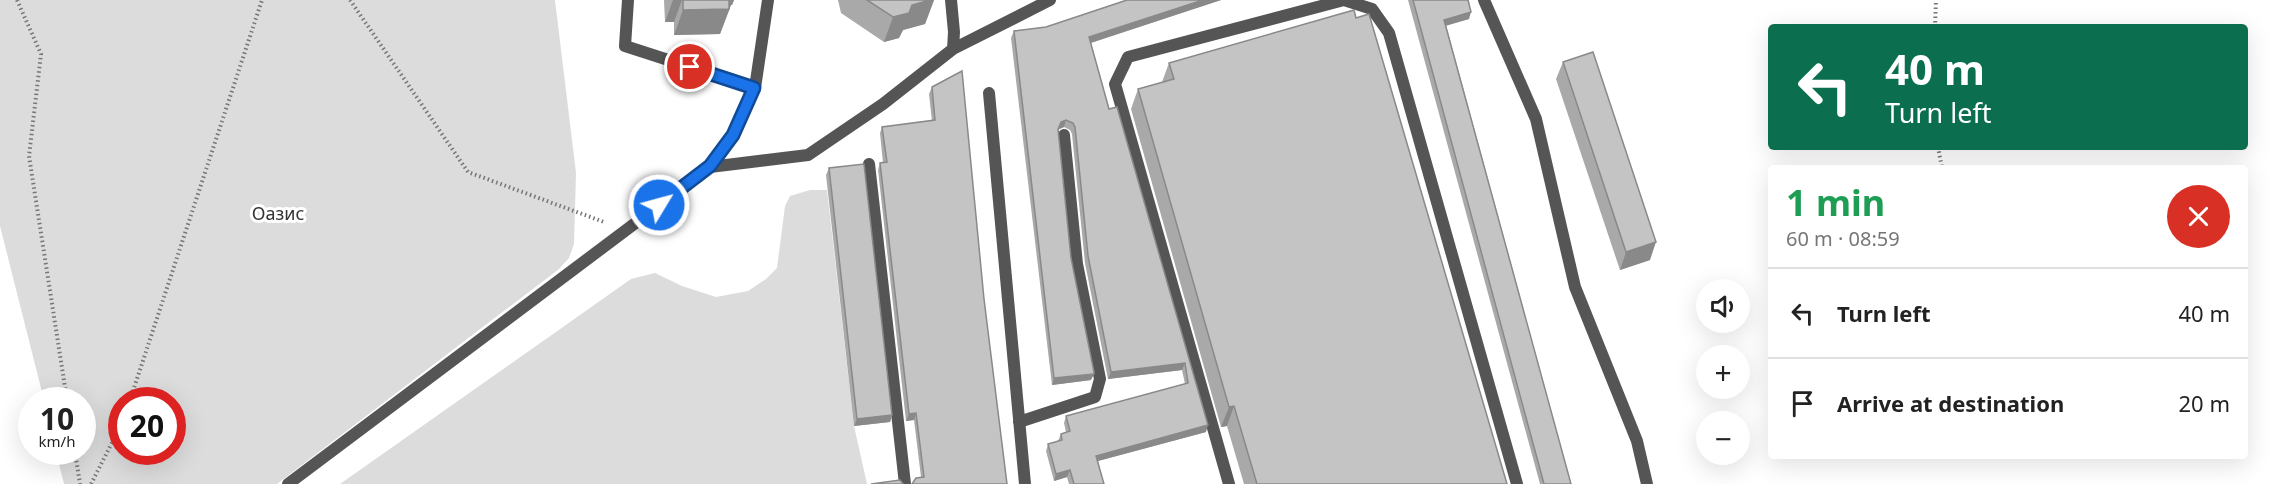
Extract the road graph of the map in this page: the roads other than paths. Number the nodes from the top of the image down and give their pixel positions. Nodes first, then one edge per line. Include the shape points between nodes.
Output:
1 (627, 0) edge
2 (768, 0) edge
3 (951, 0) edge
4 (1050, 0) edge
5 (1484, 0) edge
6 (953, 49) junction
7 (754, 88) junction
8 (989, 93) dead end
9 (1064, 135) dead end
10 (869, 164) dead end
11 (710, 166) junction
12 (1019, 422) junction
13 (288, 484) edge
14 (905, 484) edge
15 (1026, 484) edge
16 (1229, 484) edge
17 (1517, 484) edge
18 (1647, 484) edge

1 - 7 lane via 625,46
2 - 7 lane
3 - 6 lane
4 - 6 lane
5 - 18 lane via 1536,119 1575,287 1637,441
6 - 11 lane via 883,104 808,155
7 - 11 lane via 733,135
8 - 12 lane
9 - 12 lane via 1077,264 1100,378 1095,397
10 - 14 lane
11 - 13 lane
12 - 15 lane
16 - 17 lane via 1115,84 1128,57 1344,0 1372,9 1389,33

